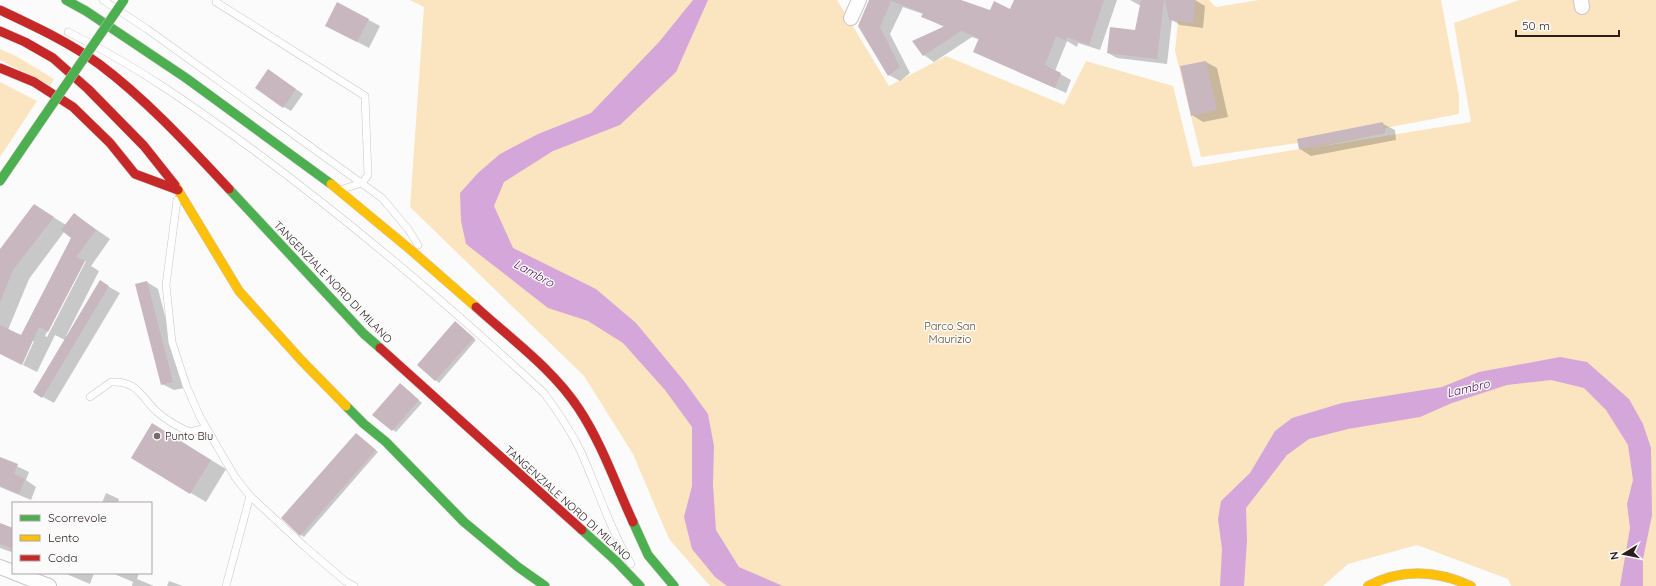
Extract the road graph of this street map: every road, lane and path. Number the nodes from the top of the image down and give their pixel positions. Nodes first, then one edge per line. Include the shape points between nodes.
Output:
1 (66, 0) edge
2 (103, 0) edge
3 (124, 0) edge
4 (859, 0) edge
5 (216, 2) dead end
6 (0, 10) edge
7 (851, 18) dead end
8 (53, 26) dead end
9 (61, 29) dead end
10 (0, 31) edge
11 (0, 68) edge
12 (0, 181) edge
13 (362, 183) junction
14 (178, 190) junction
15 (338, 190) junction
16 (432, 269) junction
17 (90, 397) dead end
18 (206, 428) junction
19 (250, 496) junction
20 (0, 567) edge
21 (12, 572) edge
22 (17, 574) edge
23 (49, 586) edge
24 (226, 586) edge
25 (354, 586) edge
26 (544, 586) edge
27 (640, 586) edge
28 (645, 586) edge
29 (674, 586) edge
30 (1368, 586) edge
31 (1389, 586) edge
32 (1450, 586) edge
33 (1471, 586) edge

1 - 15 main road via 186,78
2 - 13 lane
3 - 12 main road, bridge
4 - 7 street
5 - 13 lane via 365,96 368,175
6 - 8 lane
6 - 27 main road, TANGENZIALE NORD DI MILANO via 60,39 99,64 129,89 215,174 364,334 616,561
9 - 28 lane via 109,52 150,77 311,193 368,239 544,393 581,451 613,529
10 - 14 main road via 26,42 53,58 144,146
11 - 14 main road via 48,88 75,107 135,174
13 - 15 lane
13 - 16 lane via 382,198 408,229
14 - 18 lane via 166,284 172,342 186,385
14 - 26 main road via 239,291 301,360 464,522
15 - 16 main road
16 - 29 main road via 533,358 579,409 648,555
17 - 18 lane via 111,382 120,382 131,385 140,392 155,410 174,424 190,432
18 - 19 lane via 235,477
19 - 24 lane
19 - 25 lane via 304,546
20 - 21 street
22 - 23 street
30 - 33 main road via 1389,577 1416,572 1445,576
31 - 32 main road via 1417,581

